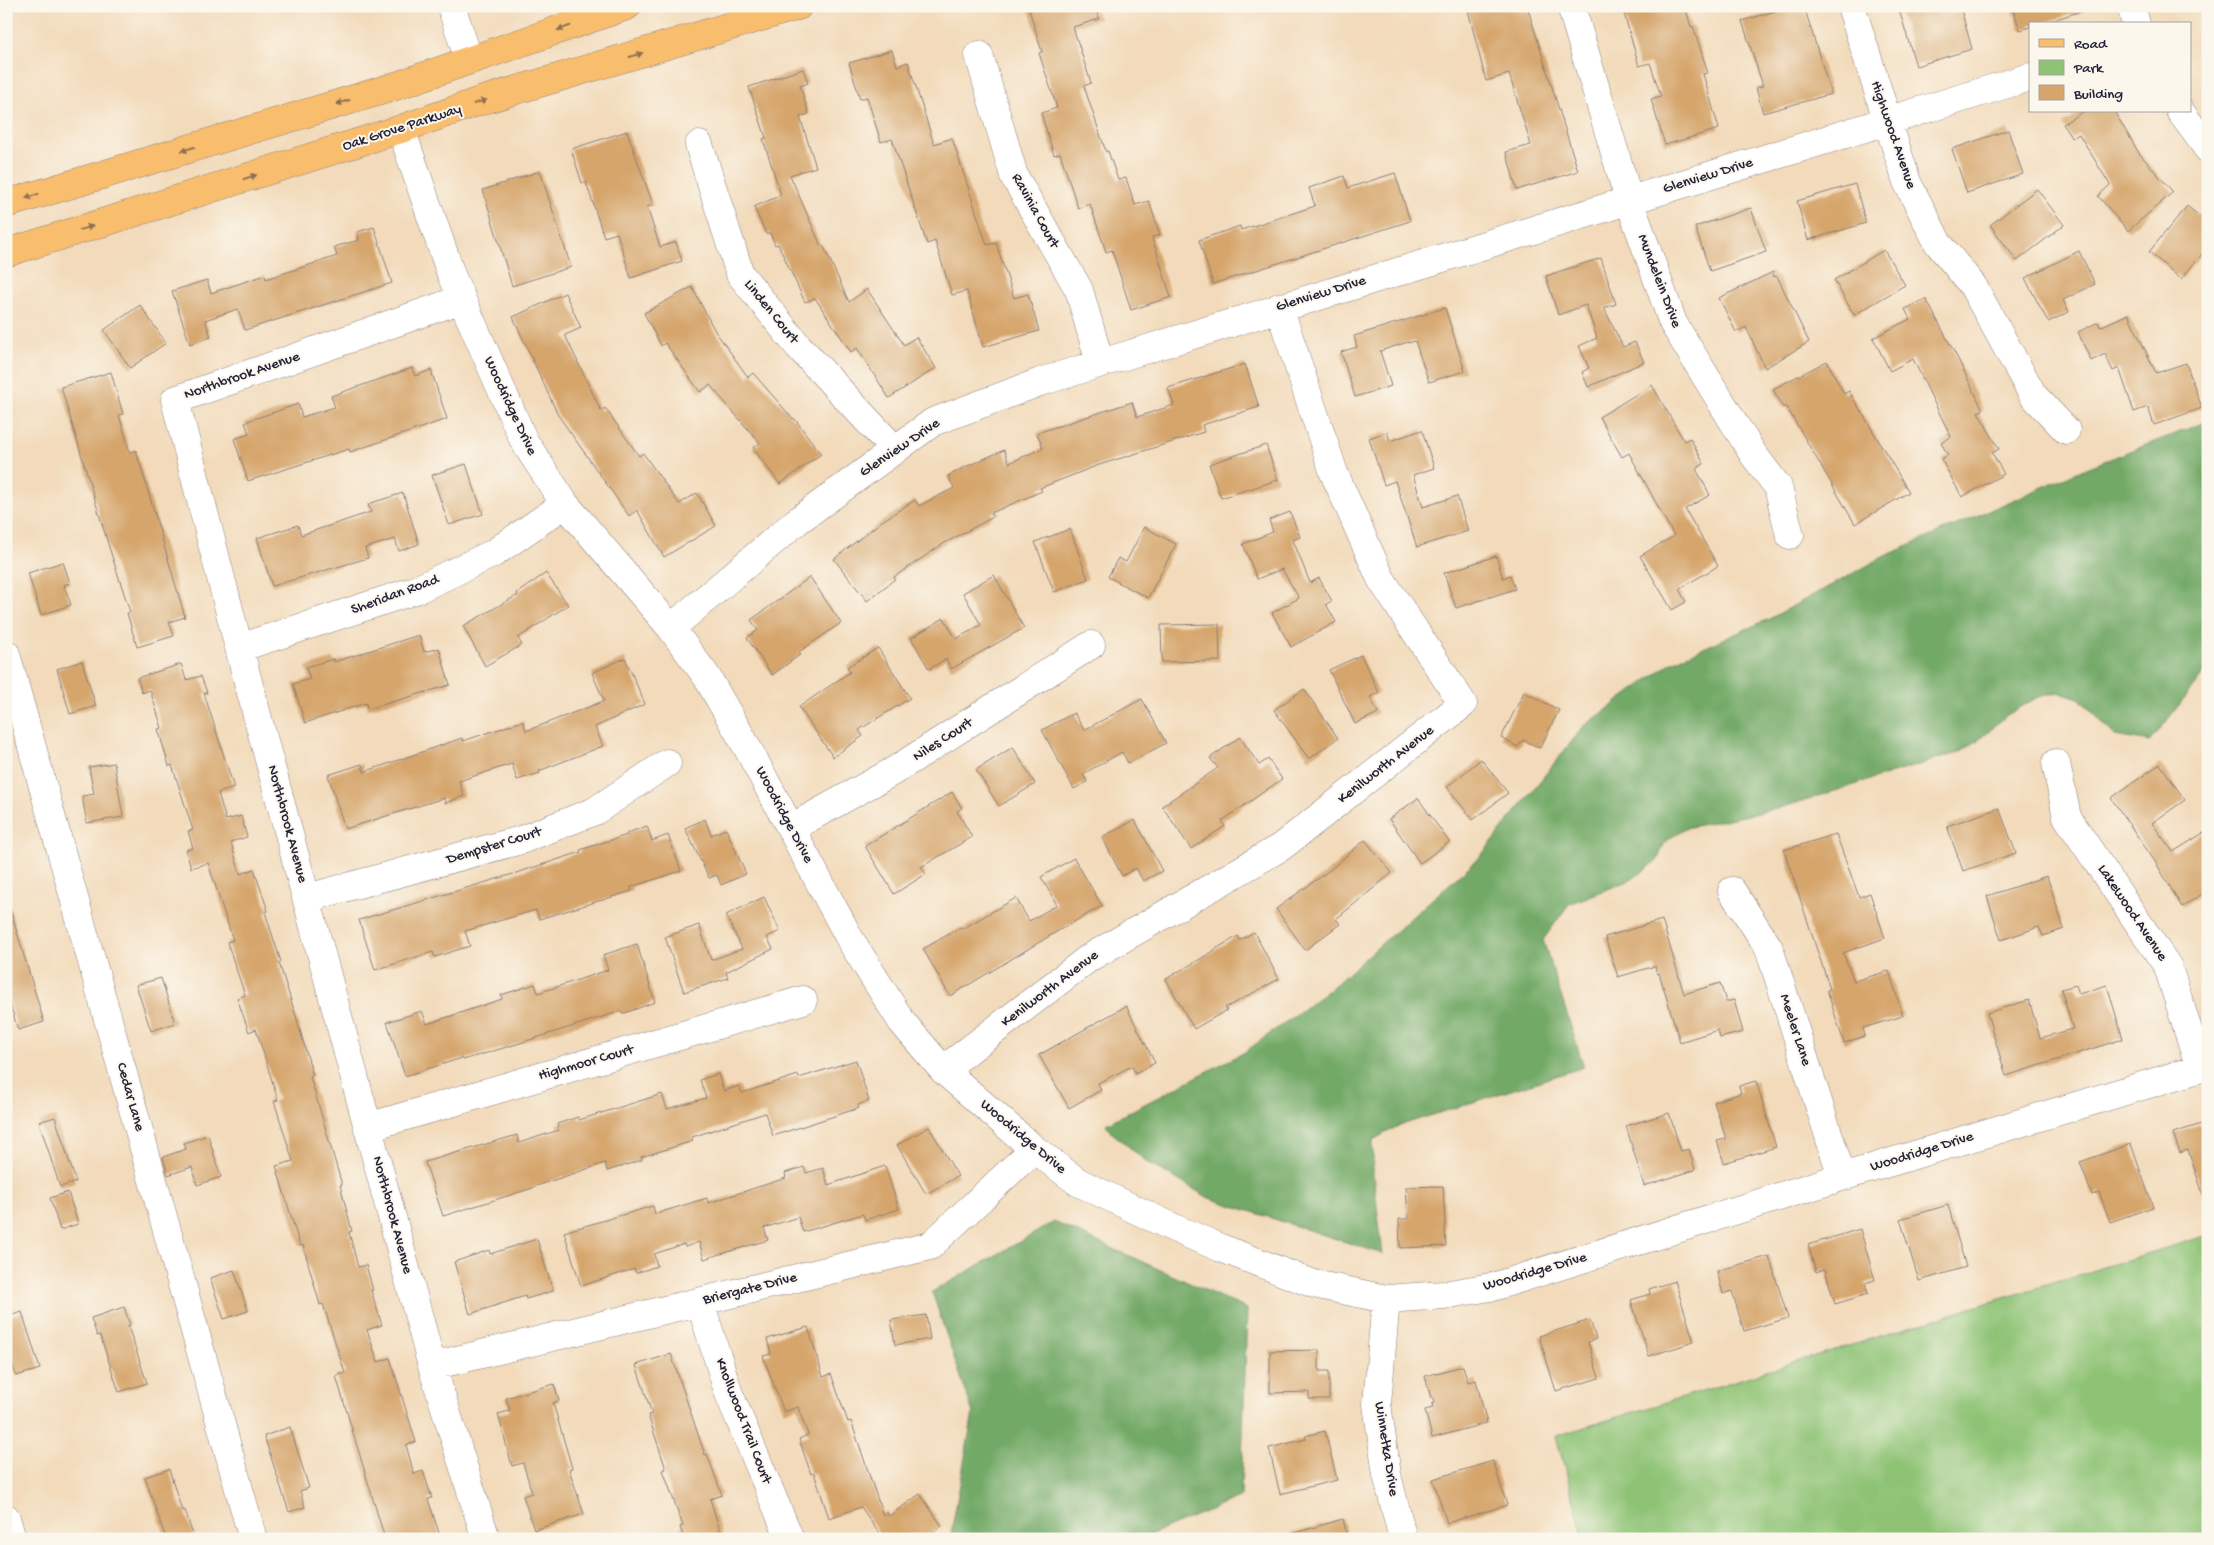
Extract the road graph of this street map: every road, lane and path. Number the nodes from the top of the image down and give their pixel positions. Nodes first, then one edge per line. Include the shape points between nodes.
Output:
1 (451, 6) edge
2 (627, 6) edge
3 (798, 6) edge
4 (1572, 6) edge
5 (1851, 6) edge
6 (2131, 6) edge
7 (2135, 22) edge
8 (979, 55) dead end
9 (469, 60) junction
10 (2029, 77) edge
11 (390, 88) junction
12 (2181, 112) edge
13 (1888, 121) junction
14 (401, 129) junction
15 (699, 145) dead end
16 (2208, 149) edge
17 (1629, 200) junction
18 (6, 204) edge
19 (6, 253) edge
20 (462, 299) junction
21 (1279, 307) junction
22 (1100, 363) junction
23 (2066, 430) dead end
24 (895, 450) junction
25 (564, 504) junction
26 (1790, 535) dead end
27 (671, 628) junction
28 (1091, 645) dead end
29 (239, 648) junction
30 (6, 654) edge
31 (667, 763) dead end
32 (2056, 763) dead end
33 (791, 828) junction
34 (1732, 891) dead end
35 (306, 898) junction
36 (803, 1000) dead end
37 (2204, 1067) edge
38 (943, 1070) junction
39 (368, 1126) junction
40 (1034, 1149) junction
41 (1842, 1177) junction
42 (1386, 1299) junction
43 (700, 1302) junction
44 (432, 1366) junction
45 (6, 1518) edge
46 (12, 1539) edge
47 (253, 1539) edge
48 (486, 1539) edge
49 (790, 1539) edge
50 (1403, 1539) edge

1 - 9 street
2 -> 9 main road
14 -> 3 main road, Oak Grove Parkway via 480,101
4 - 17 street, Mundelein Drive
5 - 13 street, Highwood Avenue
6 - 7 street
8 - 22 street, Ravinia Court via 1014,176 1079,290
9 - 11 main road
10 - 13 street, Glenview Drive
11 - 14 main road
11 -> 18 main road
12 - 16 street
13 - 17 street, Glenview Drive
13 - 23 street, Highwood Avenue via 1907,182 1938,244 1974,286 2033,395
19 -> 14 main road, Oak Grove Parkway
14 - 20 street, Woodridge Drive
15 - 24 street, Linden Court via 740,274 798,346
17 - 21 street, Glenview Drive
17 - 26 street, Mundelein Drive via 1673,323 1753,454 1778,487
20 - 25 street, Woodridge Drive via 524,441
20 - 29 street, Northbrook Avenue via 175,400
21 - 22 street, Glenview Drive
21 - 38 street, Kenilworth Avenue via 1334,473 1381,579 1463,704 1282,847 1089,958
22 - 24 street, Glenview Drive via 933,422
24 - 27 street, Glenview Drive via 796,522
25 - 27 street, Woodridge Drive
25 - 29 street, Sheridan Road via 494,553 416,590
27 - 33 street, Woodridge Drive via 707,677
28 - 33 street, Niles Court via 892,772
29 - 35 street, Northbrook Avenue
30 - 47 street, Cedar Lane
31 - 35 street, Dempster Court via 595,811 521,840
32 - 37 street, Lakewood Avenue via 2067,817 2168,967
33 - 38 street, Woodridge Drive via 856,949 902,1022
34 - 41 street, Meeler Lane via 1769,948
35 - 39 street, Northbrook Avenue
36 - 39 street, Highmoor Court
37 - 41 street, Woodridge Drive
38 - 40 street, Woodridge Drive
39 - 44 street, Northbrook Avenue
40 - 42 street, Woodridge Drive via 1078,1182 1174,1228 1314,1284
40 - 43 street, Briergate Drive via 930,1246
41 - 42 street, Woodridge Drive via 1496,1286 1444,1295
42 - 50 street, Winnetka Drive via 1377,1404 1387,1475
43 - 44 street, Briergate Drive
43 - 49 street, Knollwood Trail Court via 729,1394
44 - 48 street, Northbrook Avenue
45 - 46 street

